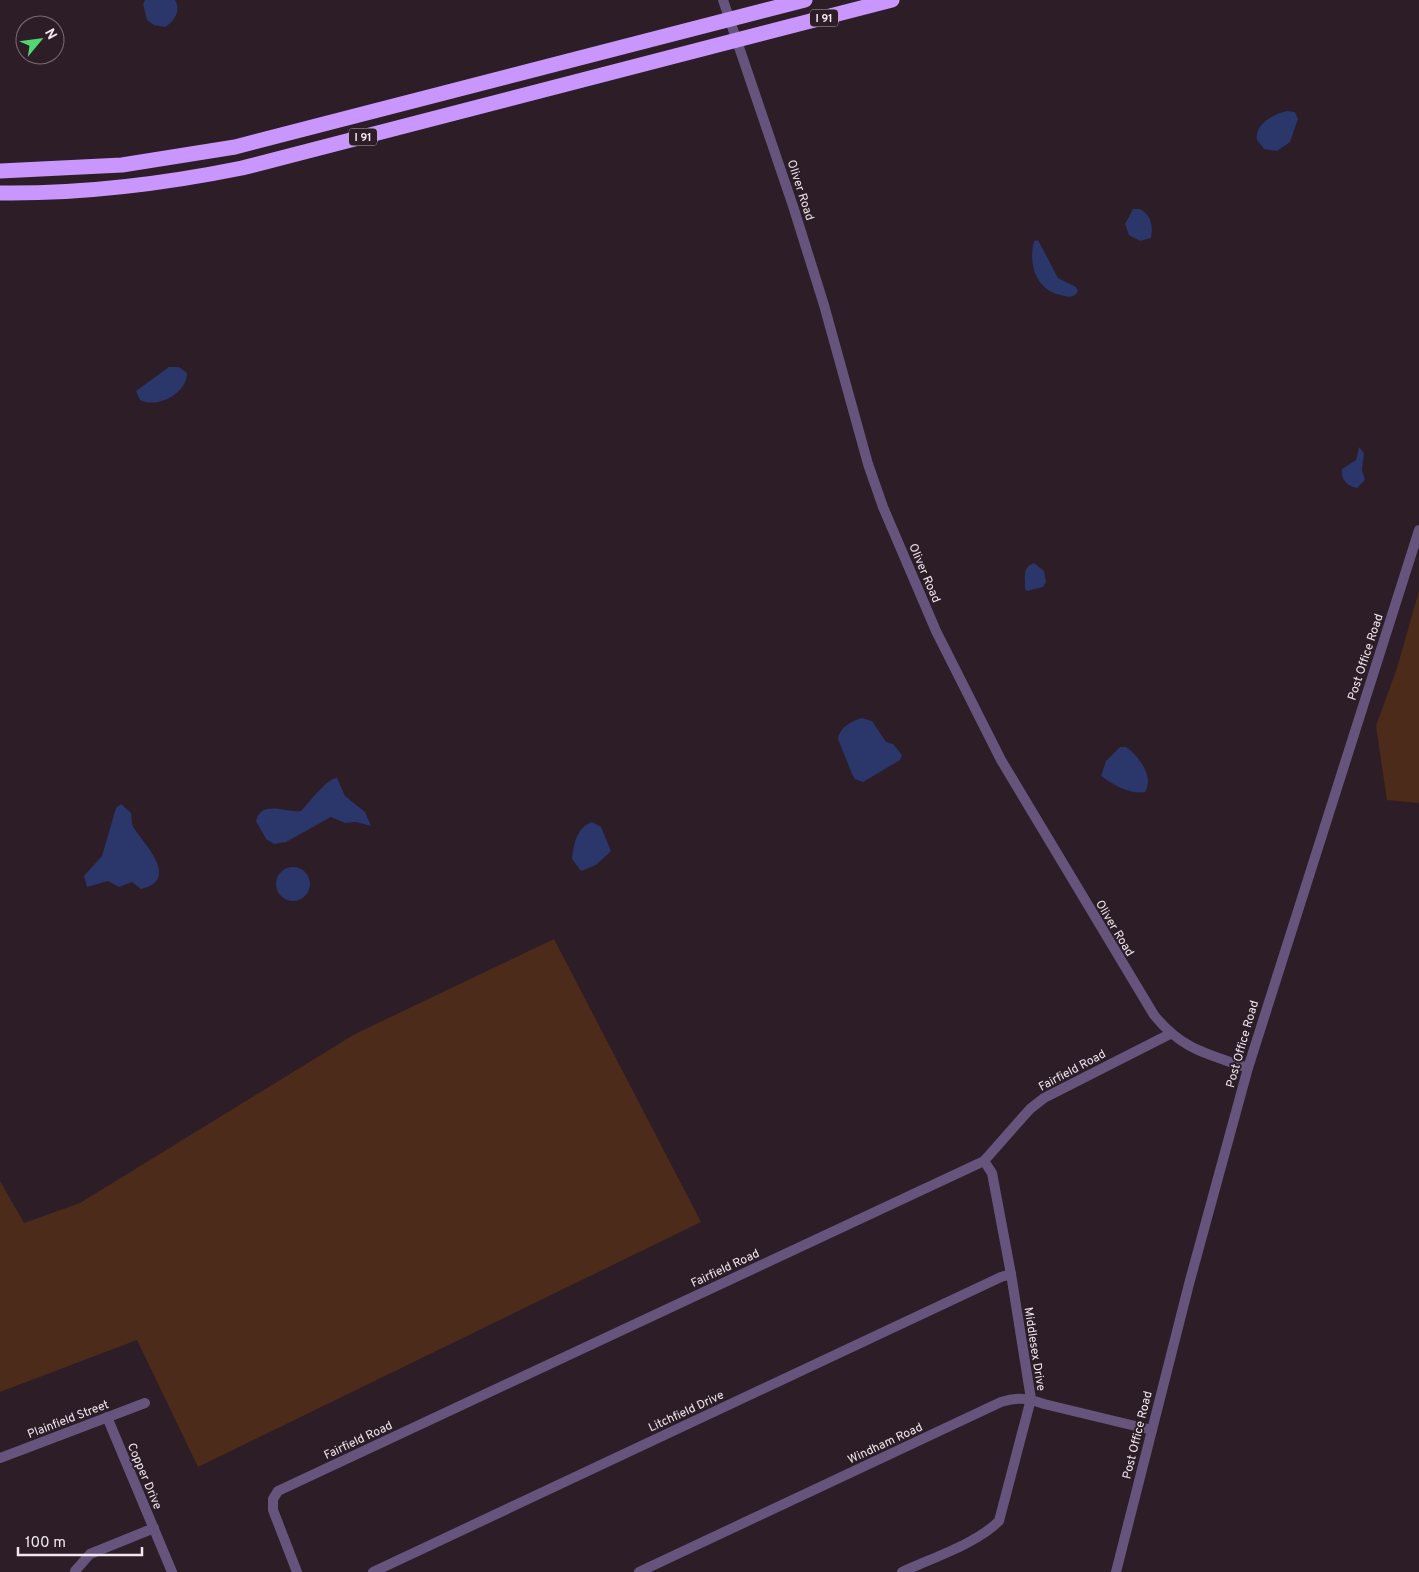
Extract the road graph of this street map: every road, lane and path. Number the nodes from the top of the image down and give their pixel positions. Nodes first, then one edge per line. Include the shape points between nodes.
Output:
1 (722, 0) edge
2 (805, 0) edge
3 (892, 0) edge
4 (0, 172) edge
5 (0, 193) edge
6 (1419, 530) edge
7 (1170, 1034) junction
8 (1248, 1068) junction
9 (984, 1161) junction
10 (1011, 1274) junction
11 (1031, 1399) junction
12 (145, 1403) dead end
13 (107, 1417) junction
14 (1152, 1430) junction
15 (0, 1458) edge
16 (154, 1528) junction
17 (75, 1571) edge
18 (172, 1572) edge
19 (297, 1572) edge
20 (373, 1572) edge
21 (639, 1572) edge
22 (902, 1572) edge
23 (1116, 1572) edge

1 - 7 street, Oliver Road via 794,206 868,464 936,631 1001,760 1142,997
2 - 4 highway, I 91 via 235,147 122,166
3 - 5 highway, I 91 via 242,168 130,186
6 - 8 street, Post Office Road
7 - 8 street, Oliver Road via 1202,1052
7 - 9 street, Fairfield Road via 1044,1098 1030,1109
8 - 14 street, Post Office Road
9 - 10 street, Middlesex Drive via 992,1173
9 - 19 street, Fairfield Road via 278,1491 273,1499 273,1510
10 - 11 street, Middlesex Drive
10 - 20 street, Litchfield Drive
11 - 14 street, Windham Road
11 - 21 street, Windham Road via 1001,1402
11 - 22 street, Middlesex Drive via 999,1521 974,1538
12 - 13 street, Plainfield Street
13 - 15 street, Plainfield Street
13 - 16 street, Copper Drive
14 - 23 street, Post Office Road
16 - 17 street via 90,1554
16 - 18 street, Copper Drive

